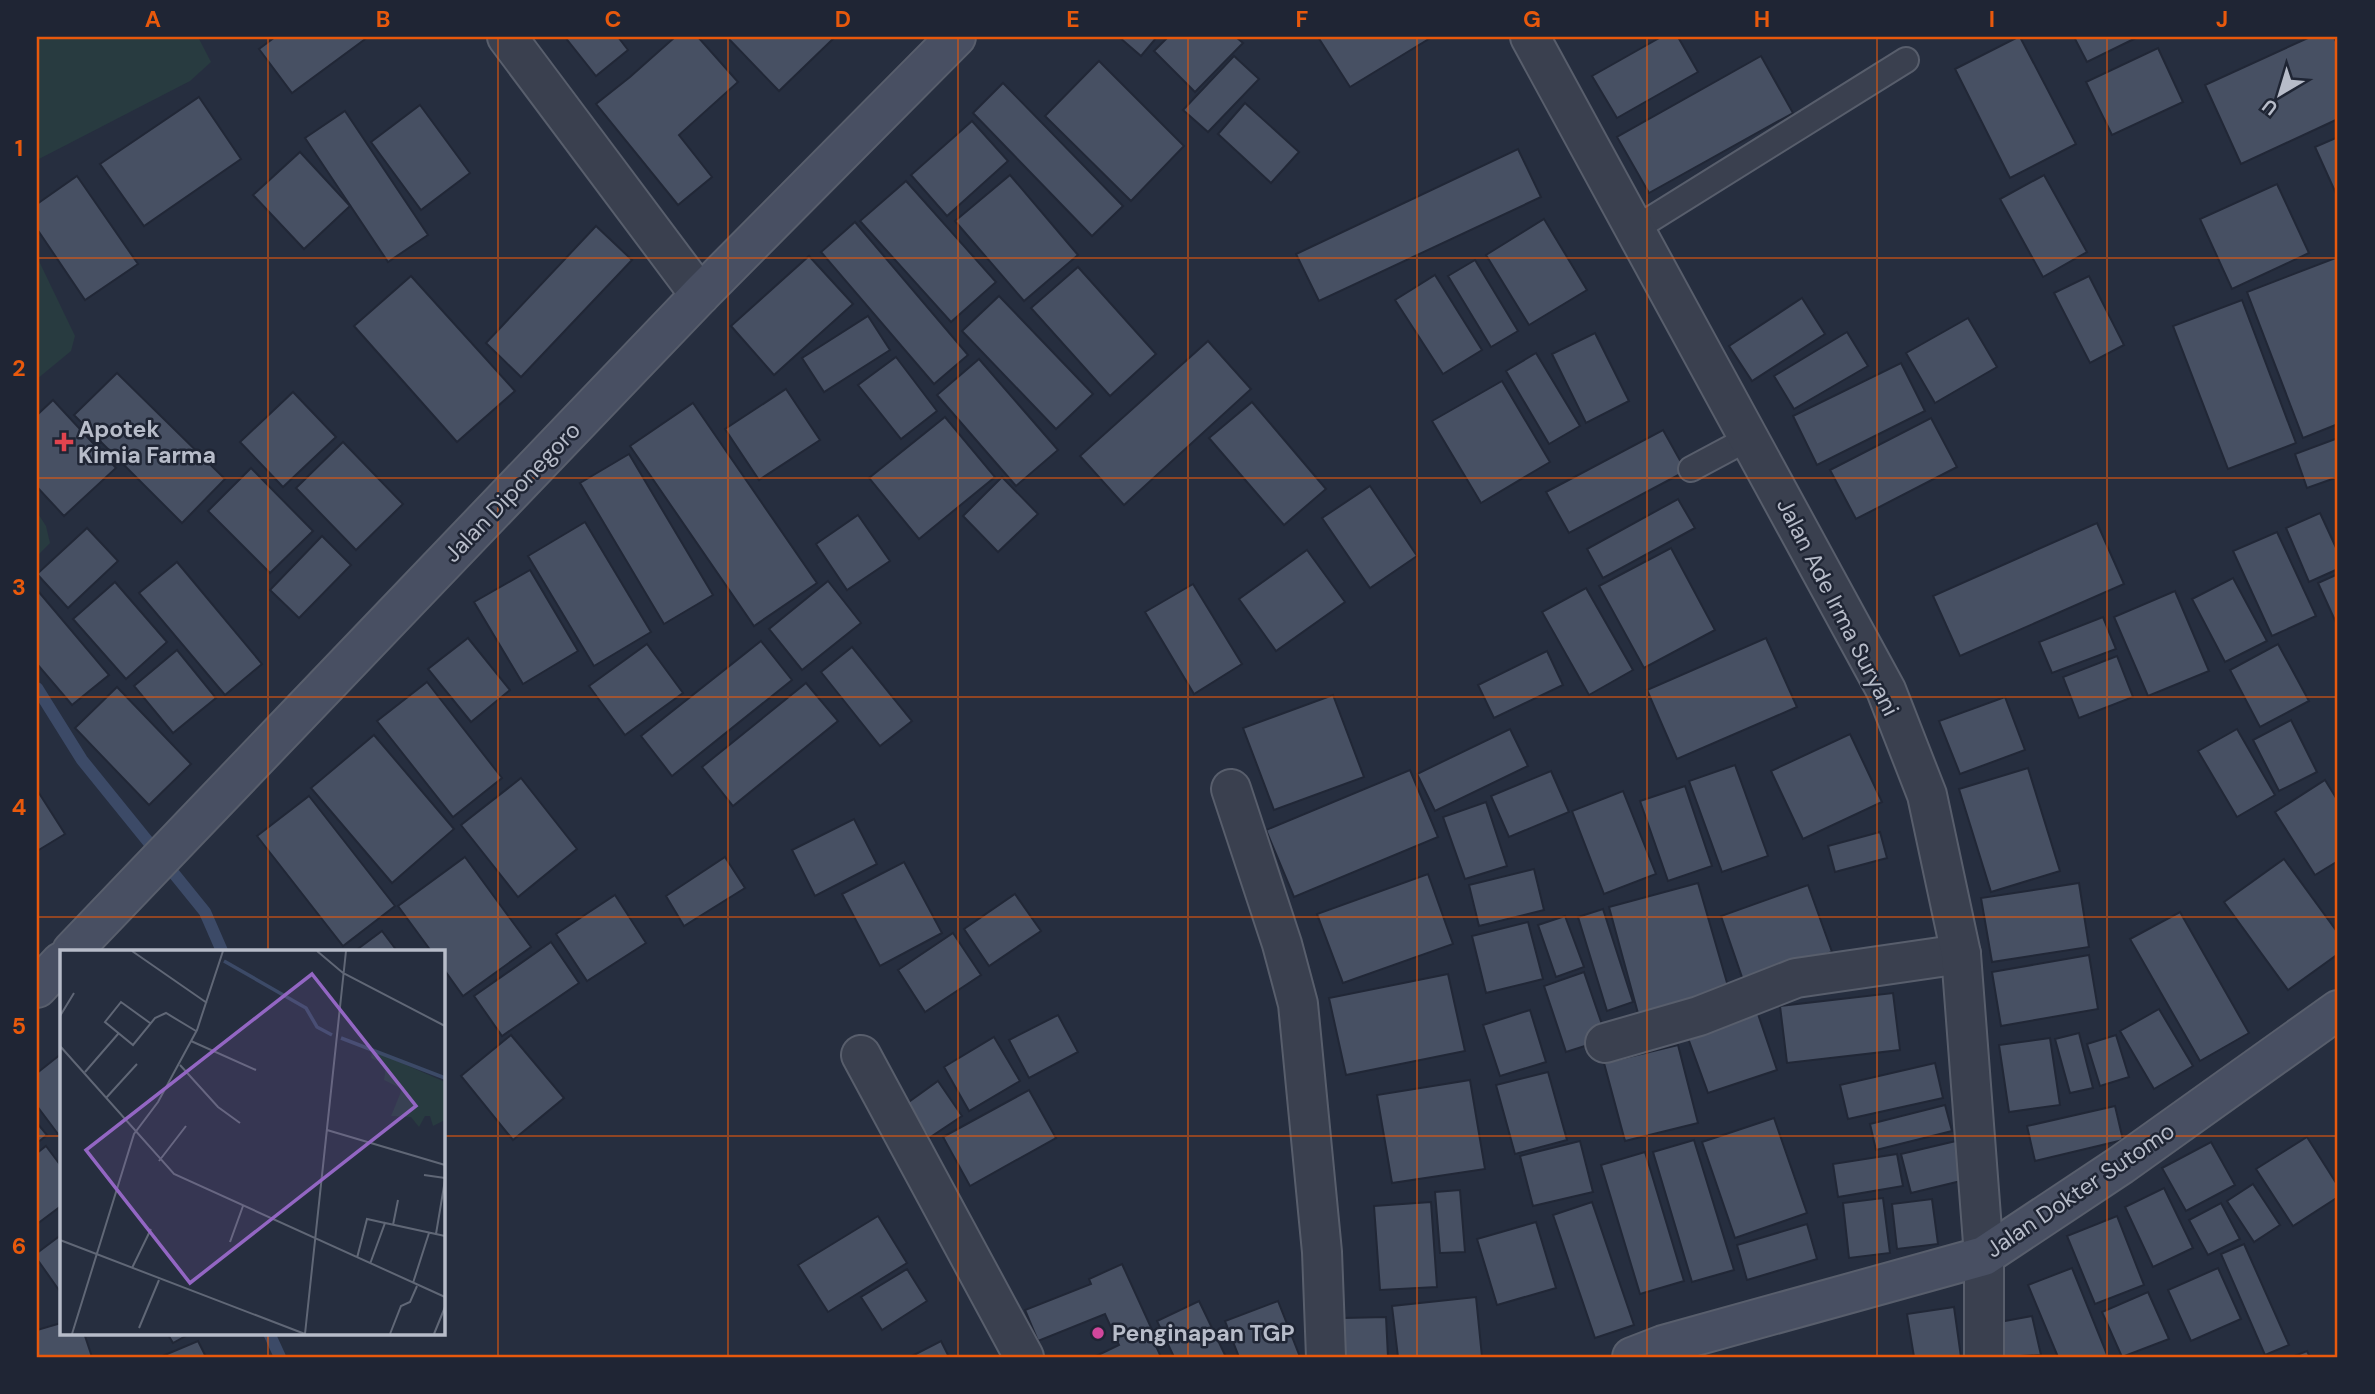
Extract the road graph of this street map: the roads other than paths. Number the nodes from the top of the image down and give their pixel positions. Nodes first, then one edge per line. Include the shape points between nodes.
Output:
1 (507, 37) edge
2 (956, 37) edge
3 (1530, 37) edge
4 (1906, 60) dead end
5 (1635, 229) junction
6 (700, 295) junction
7 (1749, 438) junction
8 (1691, 469) dead end
9 (1231, 789) dead end
10 (73, 950) edge
11 (1961, 954) junction
12 (60, 963) edge
13 (37, 988) edge
14 (2338, 1010) edge
15 (1605, 1043) dead end
16 (861, 1055) dead end
17 (1984, 1256) junction
18 (1024, 1357) edge
19 (1326, 1357) edge
20 (1632, 1357) edge
21 (1984, 1357) edge

1 - 6 street
2 - 6 main road, Jalan Diponegoro
3 - 5 street, Jalan Ade Irma Suryani
4 - 5 lane
5 - 7 street, Jalan Ade Irma Suryani
6 - 10 main road, Jalan Diponegoro
7 - 8 lane
7 - 11 street, Jalan Ade Irma Suryani via 1886,690 1927,795
9 - 19 street via 1283,944 1298,1004 1322,1252
11 - 15 street via 1796,978 1699,1016
11 - 17 street, Jalan Ade Irma Suryani
12 - 13 main road
14 - 17 main road, Jalan Dokter Sutomo
16 - 18 street
17 - 20 main road, Jalan Dokter Sutomo
17 - 21 street, Jalan Ade Irma Suryani

